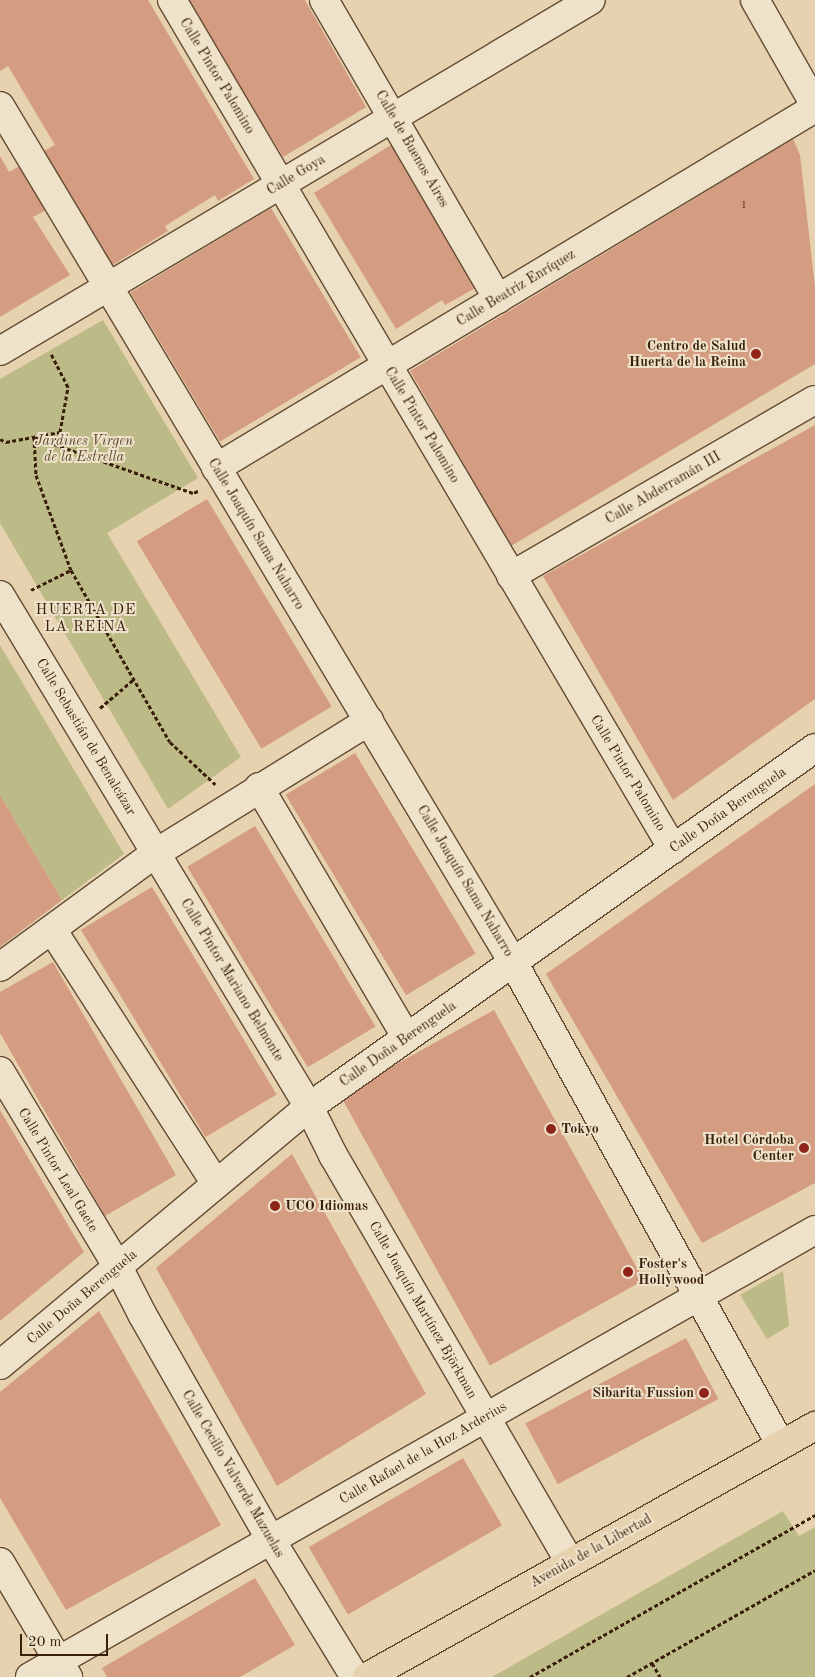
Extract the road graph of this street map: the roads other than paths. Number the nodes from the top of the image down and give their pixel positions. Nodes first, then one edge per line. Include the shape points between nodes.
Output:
1 (172, 0) edge
2 (324, 0) edge
3 (592, 0) edge
4 (755, 0) edge
5 (813, 103) edge
6 (0, 106) edge
7 (394, 117) junction
8 (281, 184) junction
9 (109, 286) junction
10 (498, 298) junction
11 (0, 351) edge
12 (387, 365) junction
13 (815, 400) edge
14 (216, 468) junction
15 (512, 576) junction
16 (12, 594) edge
17 (369, 721) junction
18 (815, 748) edge
19 (259, 787) junction
20 (673, 849) junction
21 (156, 853) junction
22 (53, 931) junction
23 (513, 962) junction
24 (0, 968) edge
25 (407, 1038) junction
26 (0, 1071) edge
27 (309, 1107) junction
28 (216, 1184) junction
29 (815, 1230) edge
30 (118, 1267) junction
31 (698, 1296) junction
32 (0, 1365) edge
33 (486, 1417) junction
34 (815, 1426) edge
35 (781, 1445) junction
36 (271, 1540) junction
37 (0, 1562) edge
38 (570, 1562) junction
39 (63, 1669) edge
40 (30, 1677) edge
41 (355, 1677) edge
42 (367, 1677) edge

1 - 8 street, Calle Pintor Palomino
2 - 7 street, Calle de Buenos Aires
3 - 7 street, Calle Goya
4 - 5 street
5 - 10 street, Calle Beatriz Enríquez
6 - 9 street, Calle Joaquín Sama Naharro
7 - 8 street, Calle Goya
7 - 10 street, Calle de Buenos Aires
8 - 9 street, Calle Goya
8 - 12 street, Calle Pintor Palomino
9 - 11 street, Calle Goya
9 - 14 street, Calle Joaquín Sama Naharro
10 - 12 street, Calle Beatriz Enríquez
12 - 14 street, Calle Beatriz Enríquez
12 - 15 street, Calle Pintor Palomino
13 - 15 street, Calle Abderramán III
14 - 17 street, Calle Joaquín Sama Naharro
15 - 20 street, Calle Pintor Palomino
16 - 21 street, Calle Sebastián de Benalcázar
17 - 19 street
17 - 23 street, Calle Joaquín Sama Naharro
18 - 20 street, Calle Doña Berenguela
19 - 21 street
19 - 25 street
20 - 23 street, Calle Doña Berenguela
21 - 22 street
21 - 27 street, Calle Pintor Mariano Belmonte
22 - 24 street
22 - 28 street
23 - 25 street, Calle Doña Berenguela
23 - 31 street, Calle Joaquín Sama Naharro
25 - 27 street, Calle Doña Berenguela
26 - 30 street, Calle Pintor Leal Gaete
27 - 28 street, Calle Doña Berenguela
27 - 33 street, Calle Joaquín Martínez Björkman via 333,1156
28 - 30 street, Calle Doña Berenguela
29 - 31 street, Calle Rafael de la Hoz Arderius
30 - 32 street, Calle Doña Berenguela
30 - 36 street, Calle Cecilio Valverde Mazuelas
31 - 33 street, Calle Rafael de la Hoz Arderius
31 - 35 street, Calle Joaquín Sama Naharro
33 - 36 street, Calle Rafael de la Hoz Arderius
33 - 38 street, Calle Joaquín Martínez Björkman
34 - 35 main road, Avenida de la Libertad
35 - 38 main road, Avenida de la Libertad
36 - 39 street, Calle Rafael de la Hoz Arderius
36 - 41 street, Calle Cecilio Valverde Mazuelas
37 - 39 street
38 - 42 main road, Avenida de la Libertad
39 - 40 street, Calle Rafael de la Hoz Arderius

